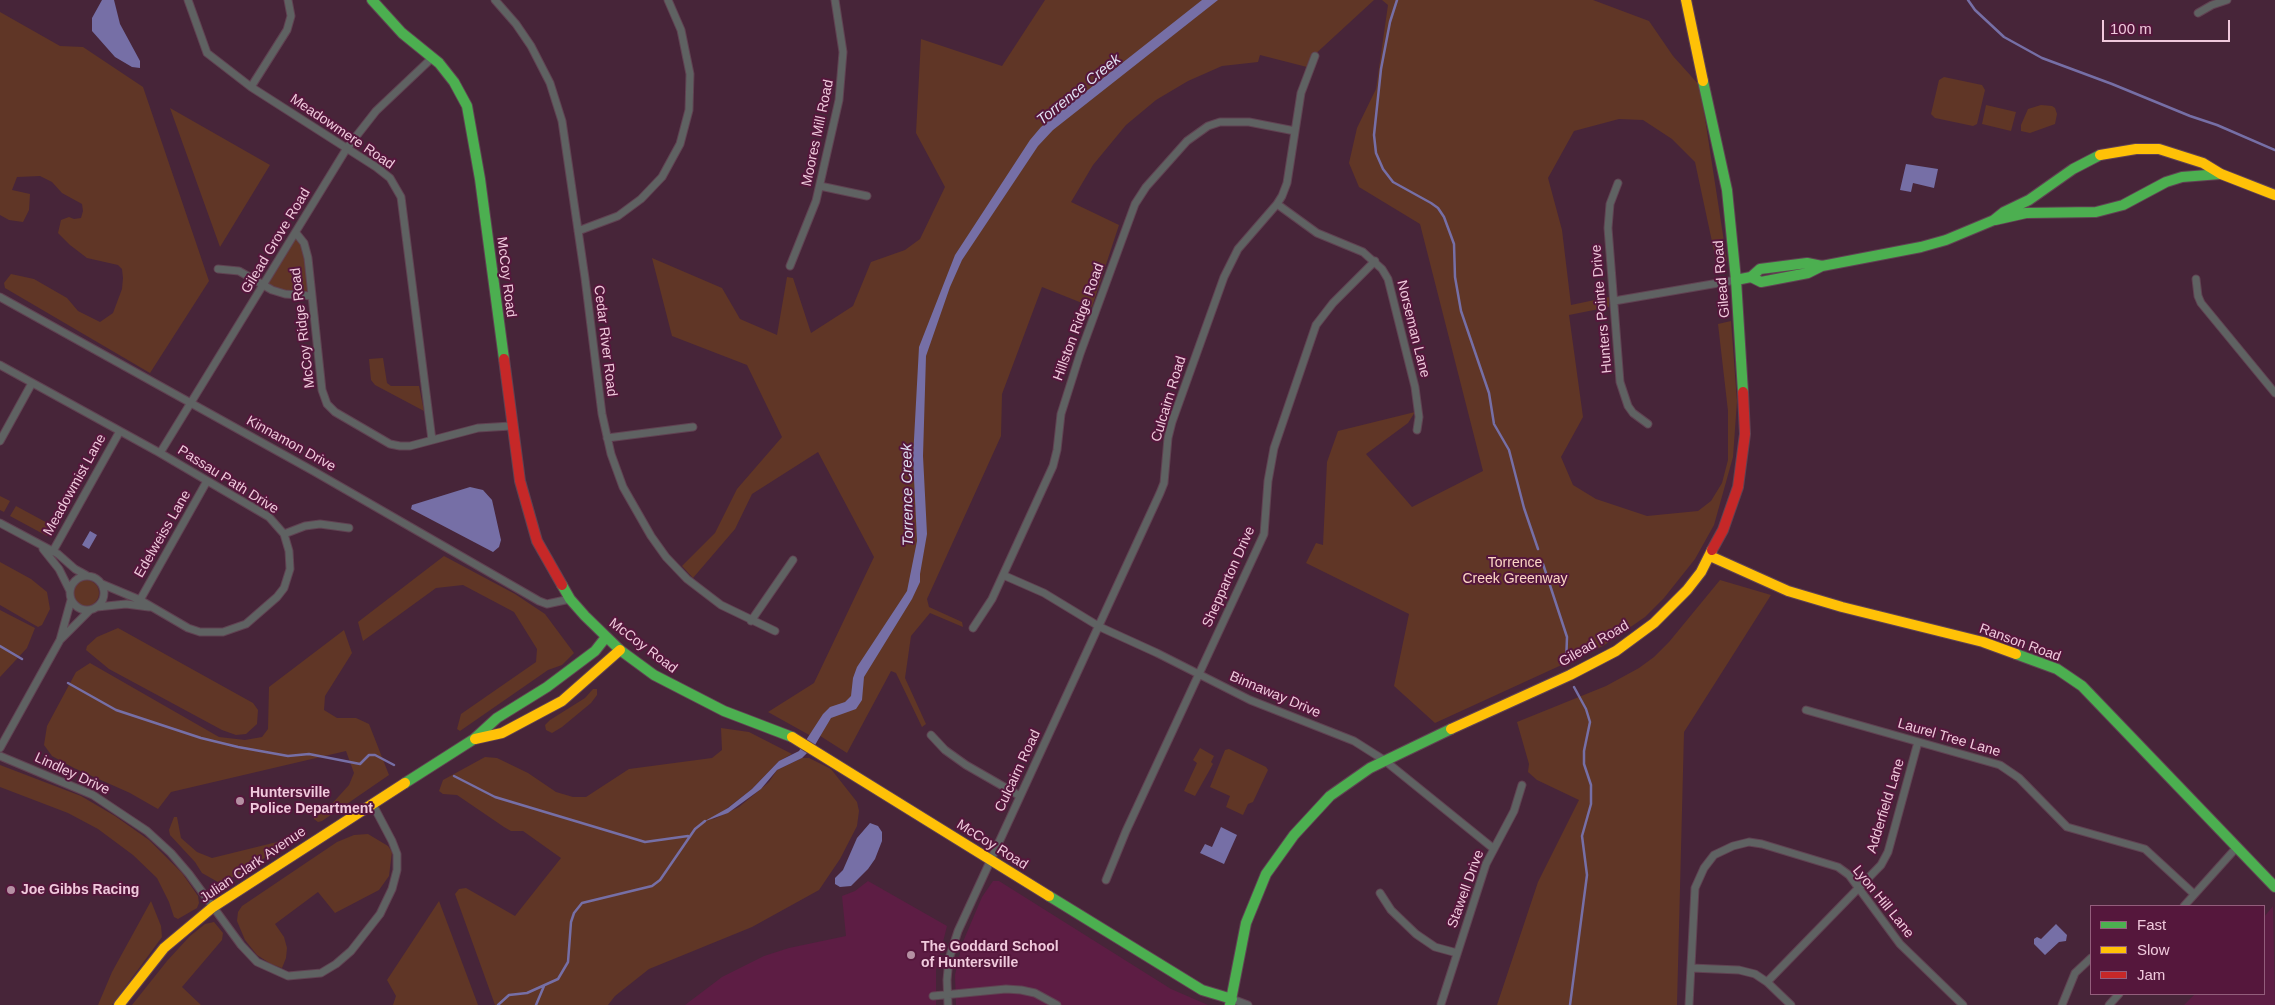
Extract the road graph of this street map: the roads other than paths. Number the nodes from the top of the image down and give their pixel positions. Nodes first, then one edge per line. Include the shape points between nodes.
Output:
1 (188, 0) edge
2 (288, 0) edge
3 (372, 0) edge
4 (495, 0) edge
5 (668, 0) edge
6 (835, 0) edge
7 (1686, 0) edge
8 (2227, 0) edge
9 (2198, 13) dead end
10 (1315, 56) dead end
11 (432, 58) junction
12 (251, 87) junction
13 (1295, 131) junction
14 (347, 148) junction
15 (2221, 174) junction
16 (1618, 183) dead end
17 (820, 186) junction
18 (2275, 195) edge
19 (867, 196) dead end
20 (1278, 204) junction
21 (1994, 220) junction
22 (578, 232) junction
23 (296, 233) junction
24 (1375, 261) junction
25 (790, 266) dead end
26 (218, 269) dead end
27 (2196, 279) dead end
28 (1736, 280) junction
29 (264, 286) junction
30 (312, 296) junction
31 (0, 297) edge
32 (1614, 301) junction
33 (0, 365) edge
34 (32, 383) junction
35 (2274, 391) edge
36 (192, 403) junction
37 (1648, 424) dead end
38 (511, 426) junction
39 (693, 427) dead end
40 (1417, 430) dead end
41 (120, 431) junction
42 (607, 438) junction
43 (432, 440) junction
44 (0, 441) edge
45 (160, 453) junction
46 (207, 481) junction
47 (0, 523) edge
48 (348, 528) dead end
49 (284, 534) junction
50 (40, 545) junction
51 (52, 551) junction
52 (1710, 556) junction
53 (793, 560) dead end
54 (1003, 574) junction
55 (87, 575) junction
56 (102, 584) junction
57 (70, 591) junction
58 (570, 598) junction
59 (71, 600) junction
60 (140, 600) junction
61 (94, 608) junction
62 (154, 609) junction
63 (752, 621) junction
64 (1100, 627) junction
65 (973, 628) dead end
66 (775, 631) dead end
67 (606, 637) junction
68 (60, 640) junction
69 (620, 650) junction
70 (1199, 673) junction
71 (1806, 710) dead end
72 (931, 735) dead end
73 (474, 739) junction
74 (1918, 742) junction
75 (0, 748) edge
76 (0, 756) edge
77 (1384, 760) junction
78 (1522, 785) dead end
79 (1020, 796) junction
80 (372, 803) junction
81 (2237, 847) junction
82 (1494, 849) junction
83 (991, 861) junction
84 (1106, 880) dead end
85 (1857, 887) junction
86 (2275, 887) edge
87 (1380, 893) dead end
88 (2194, 894) junction
89 (2185, 905) edge
90 (213, 907) junction
91 (1457, 953) junction
92 (2090, 959) edge
93 (1691, 968) junction
94 (1767, 982) junction
95 (947, 994) junction
96 (2118, 995) edge
97 (934, 996) dead end
98 (1232, 1003) edge
99 (1441, 1004) dead end
100 (2063, 1004) edge
101 (119, 1005) edge
102 (948, 1005) edge
103 (1057, 1005) edge
104 (1248, 1005) edge
105 (1690, 1005) edge
106 (1790, 1005) edge
107 (1963, 1005) edge
108 (2109, 1005) edge

1 - 12 street, Meadowmere Road via 207,54
2 - 12 street via 291,16 287,30
3 - 11 main road, McCoy Road
4 - 22 street, Cedar River Road via 531,46 554,96 566,141
5 - 22 street via 681,30 690,74 689,110 680,144 670,166 641,199 618,216
6 - 17 street, Moores Mill Road via 843,69
7 - 28 main road, Gilead Road via 1724,173
8 - 9 street
10 - 13 street, Culcairn Road via 1304,80
11 - 14 street, Gilead Grove Road via 395,92
11 - 38 main road, McCoy Road via 461,93 472,125
12 - 14 street, Meadowmere Road
13 - 20 street, Culcairn Road via 1286,183
13 - 54 street, Hillston Ridge Road via 1241,122 1220,122 1208,126 1187,141 1146,187 1130,217 1075,370 1062,414 1053,466
14 - 23 street, Gilead Grove Road
14 - 43 street, Meadowmere Road via 390,178 401,197
15 - 18 main road
15 - 21 main road via 2182,177 2123,205 2096,212 2026,213
15 - 21 main road via 2203,163 2159,149 2113,152 2094,157
16 - 32 street, Hunters Pointe Drive via 1608,218
17 - 19 street
17 - 25 street, Moores Mill Road
20 - 24 street, Norseman Lane via 1317,233 1358,249
20 - 64 street, Culcairn Road via 1238,248 1224,277 1172,422 1164,483
21 - 28 main road via 1932,244 1822,266 1808,273 1761,282 1751,277
22 - 42 street, Cedar River Road
23 - 29 street, Gilead Grove Road
23 - 30 street, McCoy Ridge Road via 306,250
24 - 40 street, Norseman Lane via 1388,279 1415,387 1419,417
24 - 70 street, Shepparton Drive via 1328,308 1316,325 1274,448 1264,534
26 - 29 street via 239,271
27 - 35 street via 2201,303
28 - 32 street
28 - 52 main road, Gilead Road via 1745,434 1738,487
29 - 30 street via 284,294
29 - 36 street, Gilead Grove Road
30 - 43 street, McCoy Ridge Road via 322,390 328,404 335,412 390,444 410,446
31 - 36 street, Kinnamon Drive
32 - 37 street, Hunters Pointe Drive via 1620,382 1633,414
33 - 34 street, Passau Path Drive
34 - 41 street, Passau Path Drive
34 - 44 street
36 - 45 street, Gilead Grove Road
36 - 58 street, Kinnamon Drive via 538,601 547,604
38 - 43 street, McCoy Ridge Road via 478,428
38 - 58 main road, McCoy Road via 530,522 547,560
39 - 42 street
41 - 45 street, Passau Path Drive
41 - 51 street, Meadowmist Lane
42 - 63 street, Cedar River Road via 629,500 666,557 700,590
45 - 46 street, Passau Path Drive
46 - 49 street, Passau Path Drive via 269,516
46 - 60 street, Edelweiss Lane
47 - 50 street
48 - 49 street via 320,524
49 - 62 street, Passau Path Drive via 290,569 284,588 270,605 246,624 223,632 200,632
50 - 51 street
50 - 57 street via 53,559
51 - 55 street
52 - 77 main road, Gilead Road via 1692,584 1670,608 1616,651
52 - 81 main road, Ranson Road via 1788,590 1842,607 1984,642 2057,669 2082,686
53 - 63 street
54 - 64 street, Binnaway Drive via 1044,593
54 - 65 street, Hillston Ridge Road via 992,599
55 - 56 street via 97,578
55 - 57 street via 76,579
56 - 60 street, Passau Path Drive
56 - 61 street via 104,599
57 - 59 street
58 - 67 main road, McCoy Road
59 - 61 street via 79,608
59 - 68 street
60 - 62 street, Passau Path Drive
61 - 62 street, Passau Path Drive via 126,604
61 - 68 street
63 - 66 street, Cedar River Road
64 - 70 street, Binnaway Drive
64 - 79 street, Culcairn Road
67 - 69 main road, McCoy Road
67 - 73 main road, Julian Clark Avenue via 595,651 547,687 497,718
68 - 75 street
69 - 73 main road, Julian Clark Avenue via 562,701 502,732
69 - 83 main road, McCoy Road via 684,692 799,740
70 - 77 street, Binnaway Drive via 1250,700 1354,741
70 - 84 street, Shepparton Drive
71 - 74 street, Laurel Tree Lane
72 - 79 street via 966,765
73 - 80 main road, Julian Clark Avenue
74 - 85 street, Adderfield Lane via 1888,852 1881,865
74 - 88 street, Laurel Tree Lane via 2000,765 2019,778 2067,827 2146,849
76 - 90 street, Lindley Drive via 93,795 132,819 171,853
77 - 82 street, Binnaway Drive
77 - 98 main road, Gilead Road via 1325,801 1294,835 1266,874 1246,923
78 - 82 street, Stawell Drive via 1514,811
79 - 83 street, Culcairn Road
80 - 90 main road, Julian Clark Avenue
80 - 90 street, Lindley Drive via 397,854 397,870 380,914 352,951 336,964 321,973 304,976 272,971 257,962 241,945
81 - 86 main road, Ranson Road
81 - 88 street
82 - 91 street, Stawell Drive via 1486,864
83 - 95 street, Culcairn Road via 953,945
83 - 98 main road, McCoy Road via 1188,982
85 - 93 street, Lyon Hill Lane via 1838,867 1762,844 1750,842 1714,855 1695,888
85 - 94 street, Adderfield Lane
85 - 107 street, Lyon Hill Lane via 1900,944
87 - 91 street via 1390,910 1416,934 1435,947
88 - 89 street
90 - 101 main road, Julian Clark Avenue via 164,948
91 - 99 street, Stawell Drive
92 - 100 street via 2075,973
93 - 94 street via 1739,970 1755,974
93 - 105 street, Lyon Hill Lane
94 - 106 street
95 - 97 street
95 - 102 street, Culcairn Road
95 - 103 street via 1021,990 1035,993
96 - 108 street
98 - 104 street, McCoy Road

